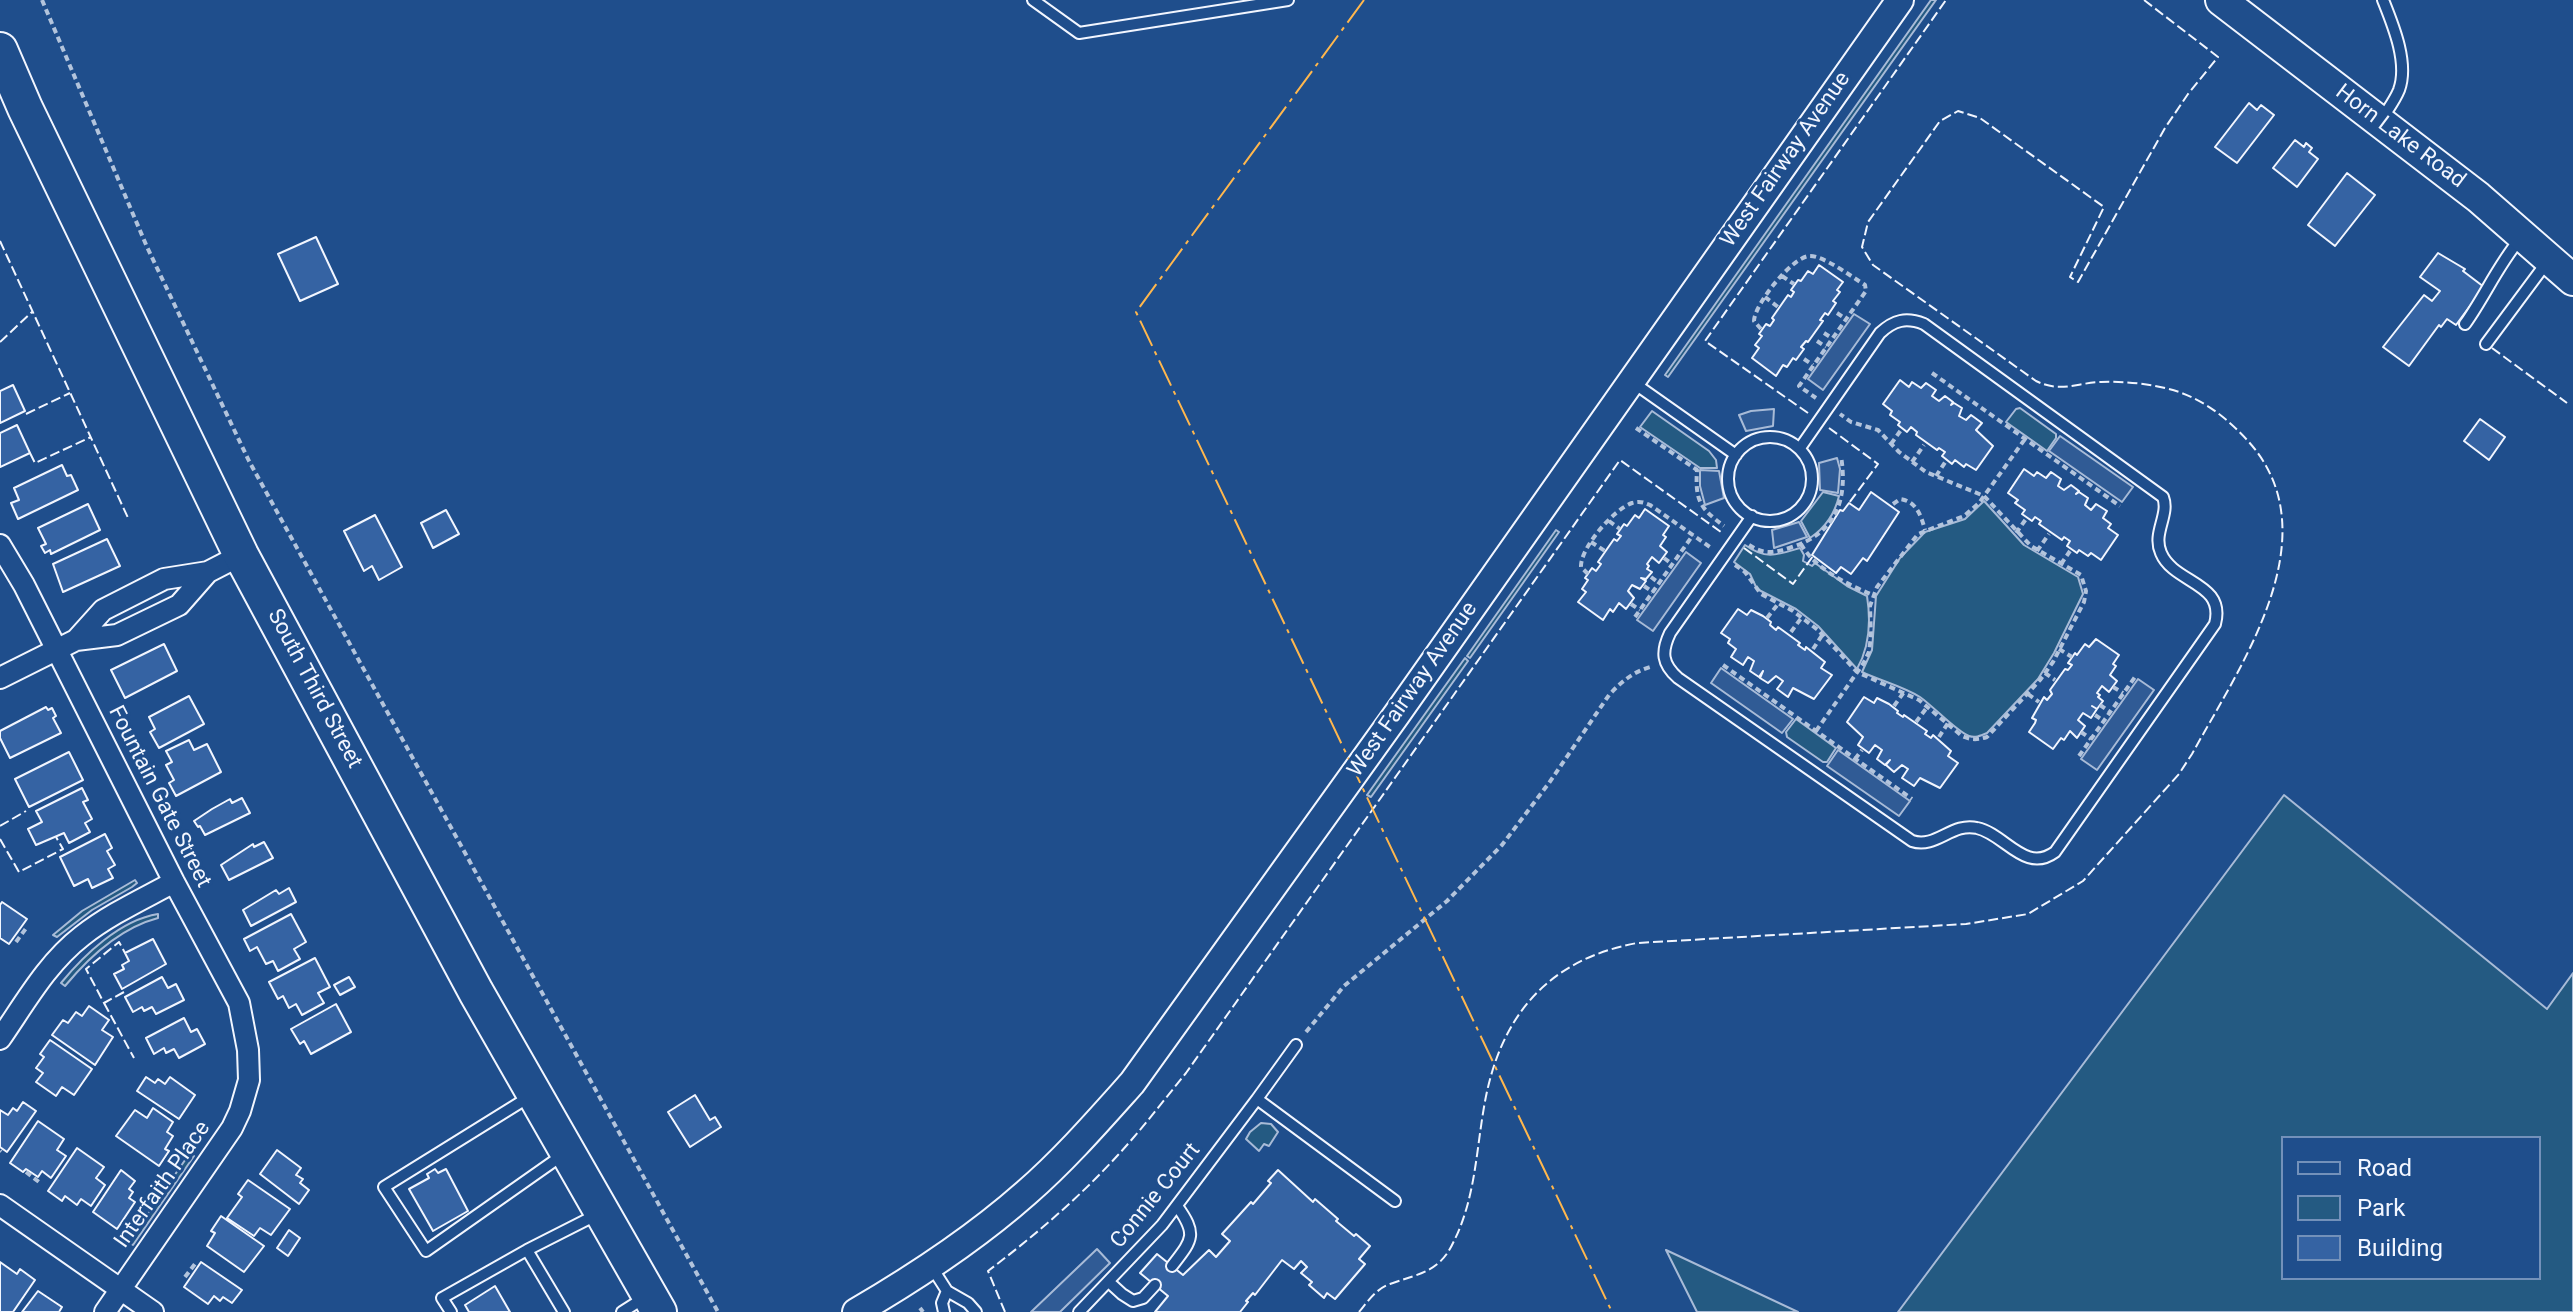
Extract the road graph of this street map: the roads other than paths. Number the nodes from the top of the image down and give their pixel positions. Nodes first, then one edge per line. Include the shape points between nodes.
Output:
1 (1033, 0) edge
2 (1285, 0) edge
3 (1900, 0) edge
4 (2221, 0) edge
5 (2383, 0) edge
6 (0, 50) edge
7 (2380, 122) junction
8 (2523, 235) junction
9 (2550, 259) junction
10 (2573, 280) edge
11 (2465, 324) dead end
12 (2486, 344) dead end
13 (1630, 380) junction
14 (1800, 448) junction
15 (1736, 455) junction
16 (1752, 516) junction
17 (0, 545) edge
18 (241, 555) junction
19 (208, 572) junction
20 (76, 640) junction
21 (57, 649) junction
22 (0, 678) edge
23 (174, 882) junction
24 (0, 1039) edge
25 (1296, 1045) road end
26 (249, 1080) joint
27 (534, 1094) junction
28 (1257, 1099) junction
29 (567, 1152) junction
30 (1395, 1201) dead end
31 (0, 1205) edge
32 (1177, 1206) junction
33 (602, 1212) junction
34 (527, 1250) junction
35 (931, 1266) junction
36 (1172, 1266) dead end
37 (1110, 1283) junction
38 (1155, 1285) dead end
39 (121, 1289) junction
40 (947, 1291) junction
41 (644, 1306) edge
42 (105, 1312) edge
43 (153, 1312) edge
44 (451, 1312) edge
45 (564, 1312) edge
46 (856, 1312) edge
47 (944, 1312) edge
48 (976, 1312) edge
49 (1079, 1312) edge

1 - 2 lane via 1079,33
3 - 13 street, West Fairway Avenue
4 - 7 main road, Horn Lake Road
5 - 7 lane via 2402,77
6 - 18 highway, South Third Street
7 - 8 main road, Horn Lake Road
8 - 9 main road, Horn Lake Road
8 - 11 lane
9 - 10 main road, Horn Lake Road
9 - 12 lane
13 - 15 lane
13 - 35 street, West Fairway Avenue via 1132,1083 1027,1193
14 - 15 lane via 1768,437 1750,442
14 - 16 lane via 1812,474 1806,501 1785,518
14 - 16 lane via 1880,333 1897,320 1915,320 2157,491 2165,503 2158,533 2162,556 2213,597 2215,624 2055,852 2041,860 2024,857 1978,828 1956,828 1927,843 1912,841 1678,678 1664,663 1670,633
15 - 16 lane via 1729,472 1731,491
17 - 21 street, Fountain Gate Street
18 - 19 street
18 - 27 highway, South Third Street
19 - 20 street via 164,579 103,610
19 - 20 street via 179,605 117,635
20 - 21 street
21 - 22 street
21 - 23 street, Fountain Gate Street
23 - 24 street via 80,937 48,971
23 - 26 street, Fountain Gate Street via 239,1003
25 - 28 lane, Connie Court
26 - 39 street, Interfaith Place via 232,1128
27 - 29 highway, South Third Street
27 - 29 lane via 384,1187 426,1251
28 - 30 lane
28 - 32 lane, Connie Court
29 - 33 highway, South Third Street
31 - 39 street
32 - 36 lane via 1191,1235
32 - 37 lane, Connie Court
33 - 34 lane
33 - 41 highway, South Third Street
34 - 44 lane via 442,1298
34 - 45 lane
35 - 40 lane
35 - 46 street, West Fairway Avenue
37 - 38 lane via 1133,1301
37 - 49 lane, Connie Court
39 - 42 street, Interfaith Place
39 - 43 street
40 - 47 lane
40 - 48 lane

